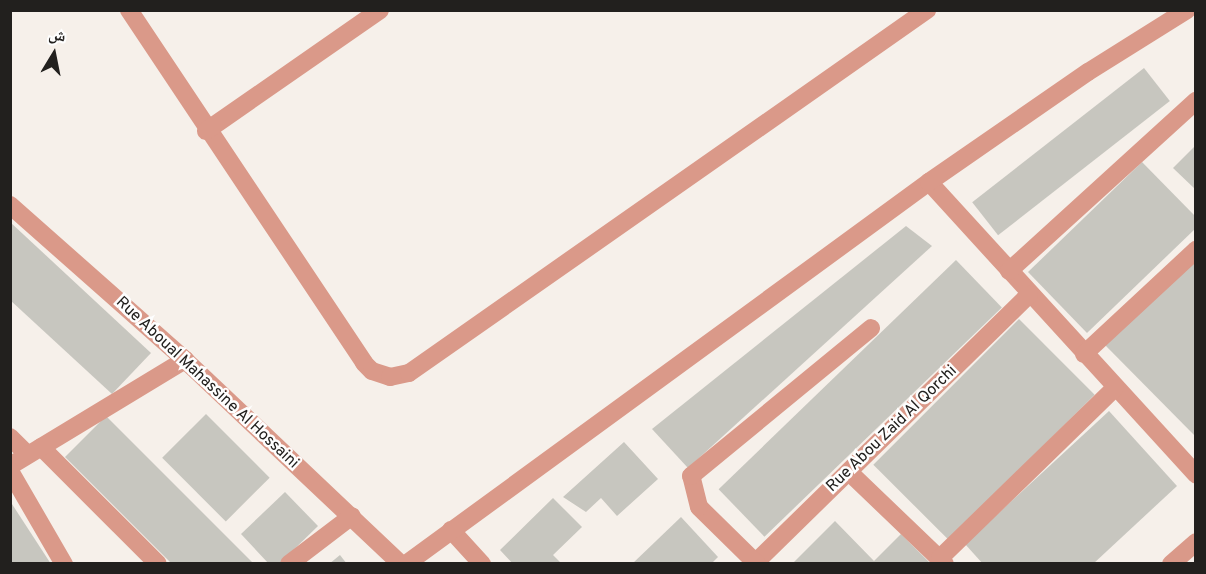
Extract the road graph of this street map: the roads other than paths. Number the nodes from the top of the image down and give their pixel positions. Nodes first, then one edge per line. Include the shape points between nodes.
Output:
1 (129, 10) edge
2 (380, 10) edge
3 (927, 10) edge
4 (1187, 10) edge
5 (1196, 101) edge
6 (206, 131) junction
7 (929, 182) junction
8 (10, 205) edge
9 (1196, 250) edge
10 (1009, 271) junction
11 (1029, 295) junction
12 (871, 328) dead end
13 (1084, 354) junction
14 (185, 360) junction
15 (1115, 388) junction
16 (10, 437) edge
17 (35, 451) junction
18 (10, 466) edge
19 (10, 471) edge
20 (849, 472) junction
21 (1196, 474) edge
22 (351, 516) junction
23 (451, 530) junction
24 (1196, 542) edge
25 (942, 561) edge
26 (756, 563) edge
27 (1172, 563) edge
28 (64, 564) edge
29 (158, 564) edge
30 (289, 564) edge
31 (401, 564) edge
32 (406, 564) edge
33 (482, 564) edge

1 - 6 street
2 - 6 street
3 - 6 street via 400,376 381,375 364,363
4 - 7 street via 1088,72
5 - 10 street
7 - 10 street
7 - 23 street
8 - 14 street, Rue Aboual Mahassine Al Hossaini
9 - 13 street
10 - 11 street
11 - 13 street
11 - 20 street, Rue Abou Zaid Al Qorchi
12 - 26 street via 691,476 699,507
13 - 15 street
14 - 17 street
14 - 22 street, Rue Aboual Mahassine Al Hossaini
15 - 21 street
15 - 25 street
16 - 17 street
17 - 18 street
17 - 29 street
19 - 28 street
20 - 25 street
20 - 26 street, Rue Abou Zaid Al Qorchi
22 - 30 street
22 - 31 street, Rue Aboual Mahassine Al Hossaini
23 - 32 street
23 - 33 street
24 - 27 street

